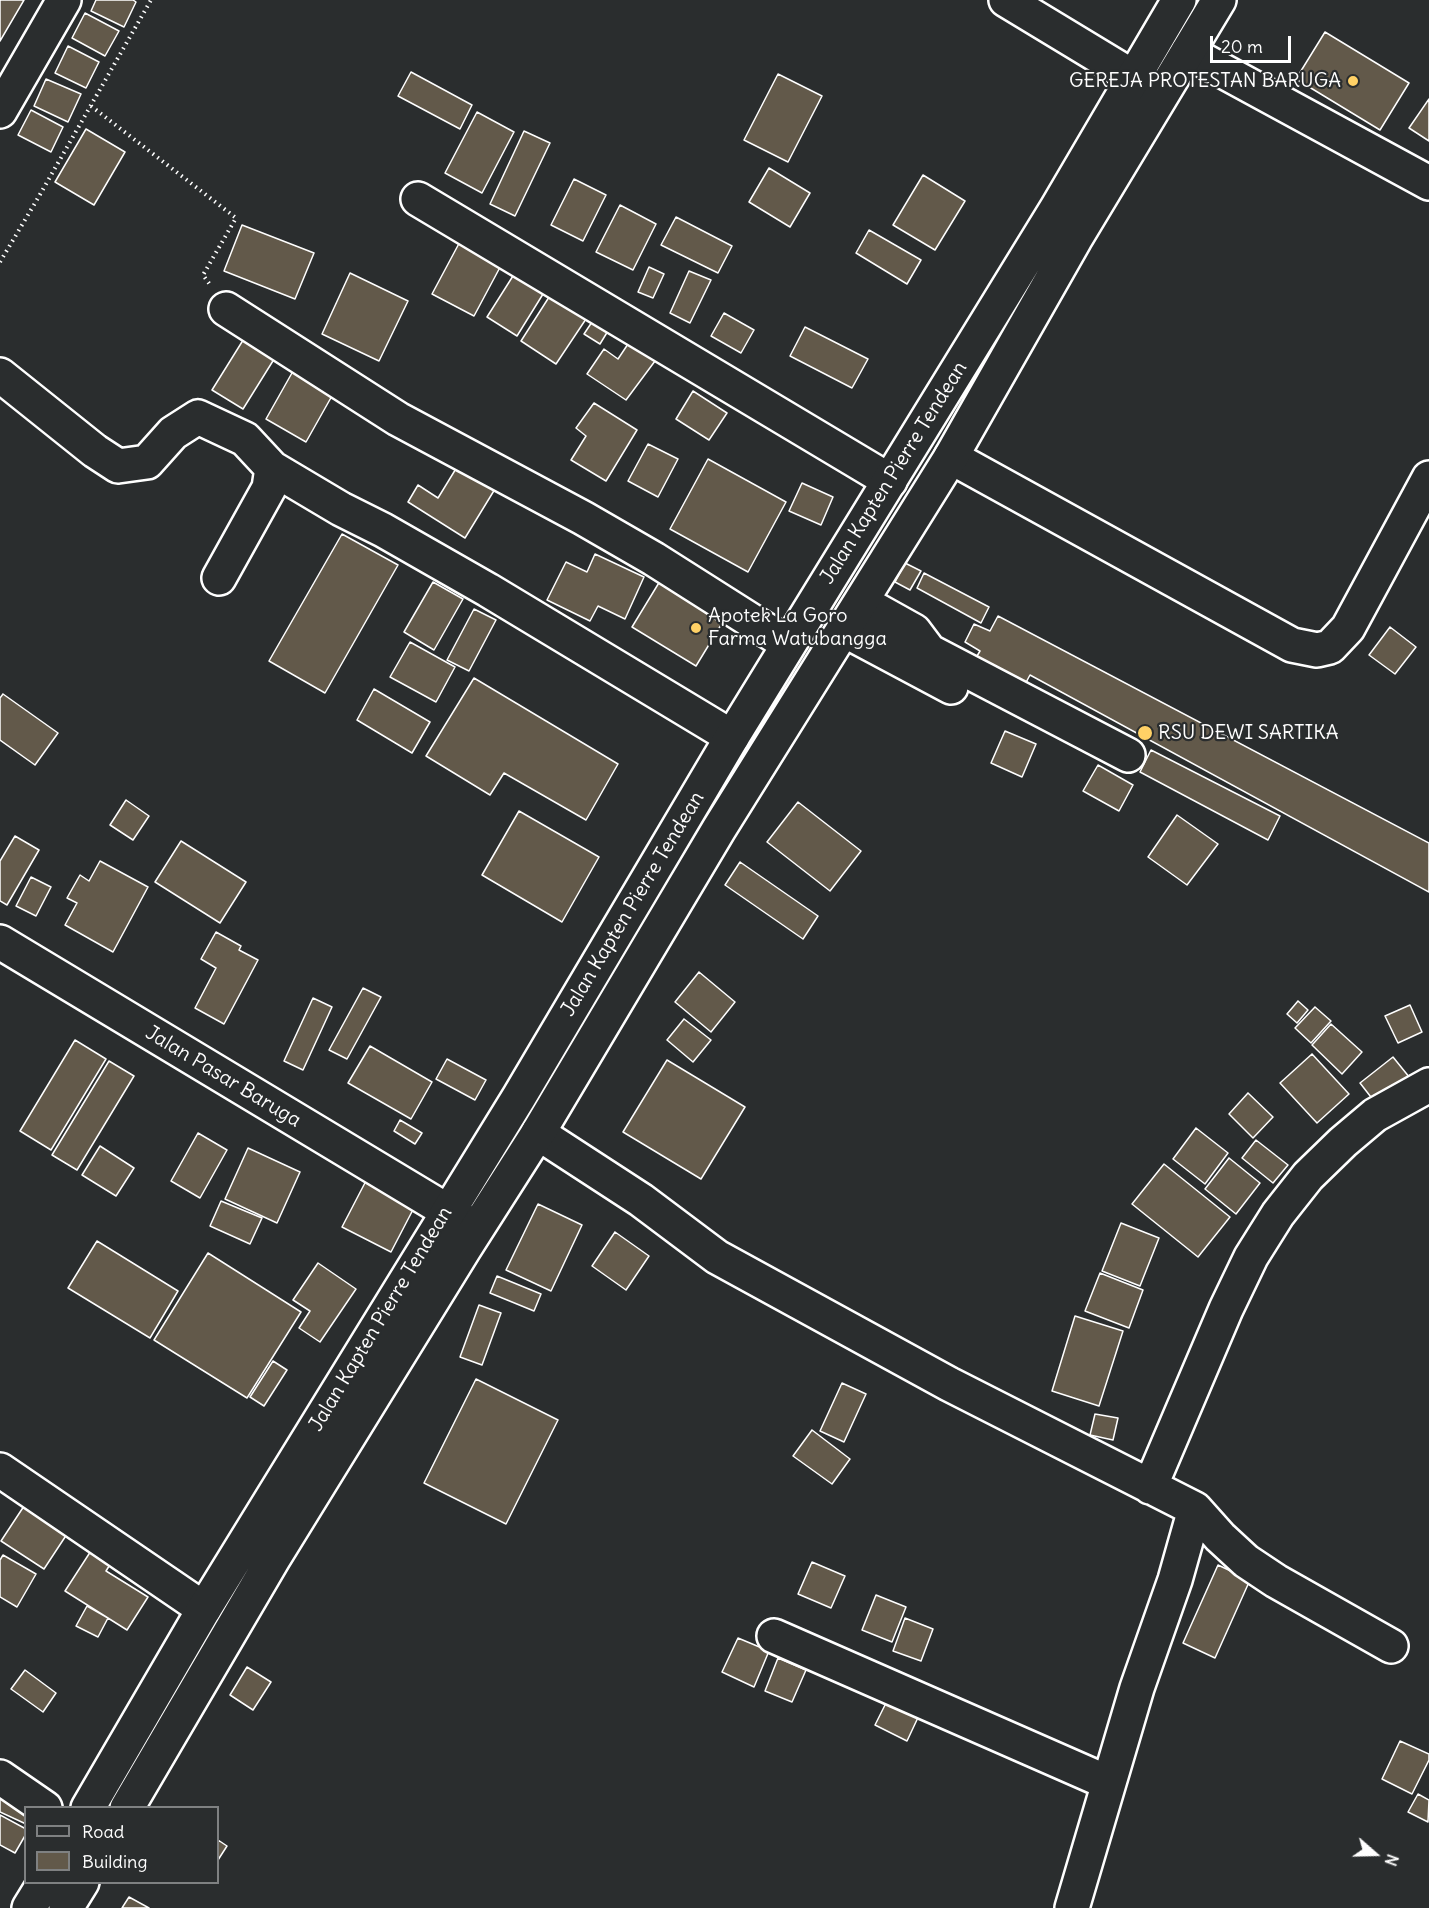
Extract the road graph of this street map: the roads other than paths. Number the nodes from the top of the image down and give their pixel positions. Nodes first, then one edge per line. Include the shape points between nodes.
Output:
1 (64, 0) edge
2 (1006, 0) edge
3 (1179, 0) edge
4 (1219, 0) edge
5 (1188, 52) junction
6 (1134, 78) junction
7 (1162, 95) junction
8 (0, 111) edge
9 (1429, 183) edge
10 (418, 199) dead end
11 (226, 309) road end
12 (0, 375) edge
13 (951, 457) junction
14 (272, 468) junction
15 (1429, 478) edge
16 (890, 481) junction
17 (219, 578) dead end
18 (862, 602) junction
19 (844, 630) junction
20 (788, 645) junction
21 (732, 737) junction
22 (1080, 755) dead end
23 (1128, 755) dead end
24 (0, 942) edge
25 (1429, 1085) edge
26 (538, 1133) junction
27 (447, 1210) junction
28 (477, 1229) junction
29 (0, 1470) edge
30 (1150, 1487) junction
31 (1195, 1509) junction
32 (204, 1609) junction
33 (774, 1636) dead end
34 (1391, 1646) dead end
35 (0, 1777) edge
36 (1109, 1783) junction
37 (42, 1806) edge
38 (88, 1806) edge
39 (128, 1806) edge
40 (44, 1884) edge
41 (81, 1884) edge
42 (29, 1908) edge
43 (66, 1908) edge
44 (1072, 1908) edge

1 - 8 main road
2 - 6 main road
3 - 6 main road, Jalan Kapten Pierre Tendean
4 - 5 main road, Jalan Kapten Pierre Tendean
5 - 7 main road, Jalan Kapten Pierre Tendean
5 - 9 main road
6 - 7 main road
6 - 16 main road, Jalan Kapten Pierre Tendean
7 - 13 main road, Jalan Kapten Pierre Tendean
10 - 16 main road
11 - 20 main road via 398,419 654,559
12 - 14 main road via 118,466 147,462 173,433 198,417 245,439
13 - 15 main road via 1292,645 1317,650 1330,647 1348,628
13 - 18 main road, Jalan Kapten Pierre Tendean
14 - 17 main road via 269,488
14 - 21 main road via 488,590
16 - 20 main road, Jalan Kapten Pierre Tendean
18 - 19 main road, Jalan Kapten Pierre Tendean
18 - 23 main road via 914,631 929,651
19 - 22 main road
19 - 26 main road, Jalan Kapten Pierre Tendean via 719,829
20 - 21 main road, Jalan Kapten Pierre Tendean
21 - 27 main road, Jalan Kapten Pierre Tendean
24 - 27 main road, Jalan Pasar Baruga
25 - 30 main road via 1375,1115 1343,1142 1308,1176 1278,1214 1251,1257 1226,1309
26 - 28 main road, Jalan Kapten Pierre Tendean
26 - 30 main road via 640,1200 717,1257
27 - 28 main road, Jalan Pasar Baruga
27 - 32 main road, Jalan Kapten Pierre Tendean
28 - 39 main road, Jalan Kapten Pierre Tendean via 261,1579
29 - 32 main road
30 - 31 main road
31 - 34 main road via 1246,1561
31 - 36 main road
32 - 38 main road, Jalan Kapten Pierre Tendean
33 - 36 main road
35 - 37 main road
36 - 44 main road
40 - 42 main road
41 - 43 main road

